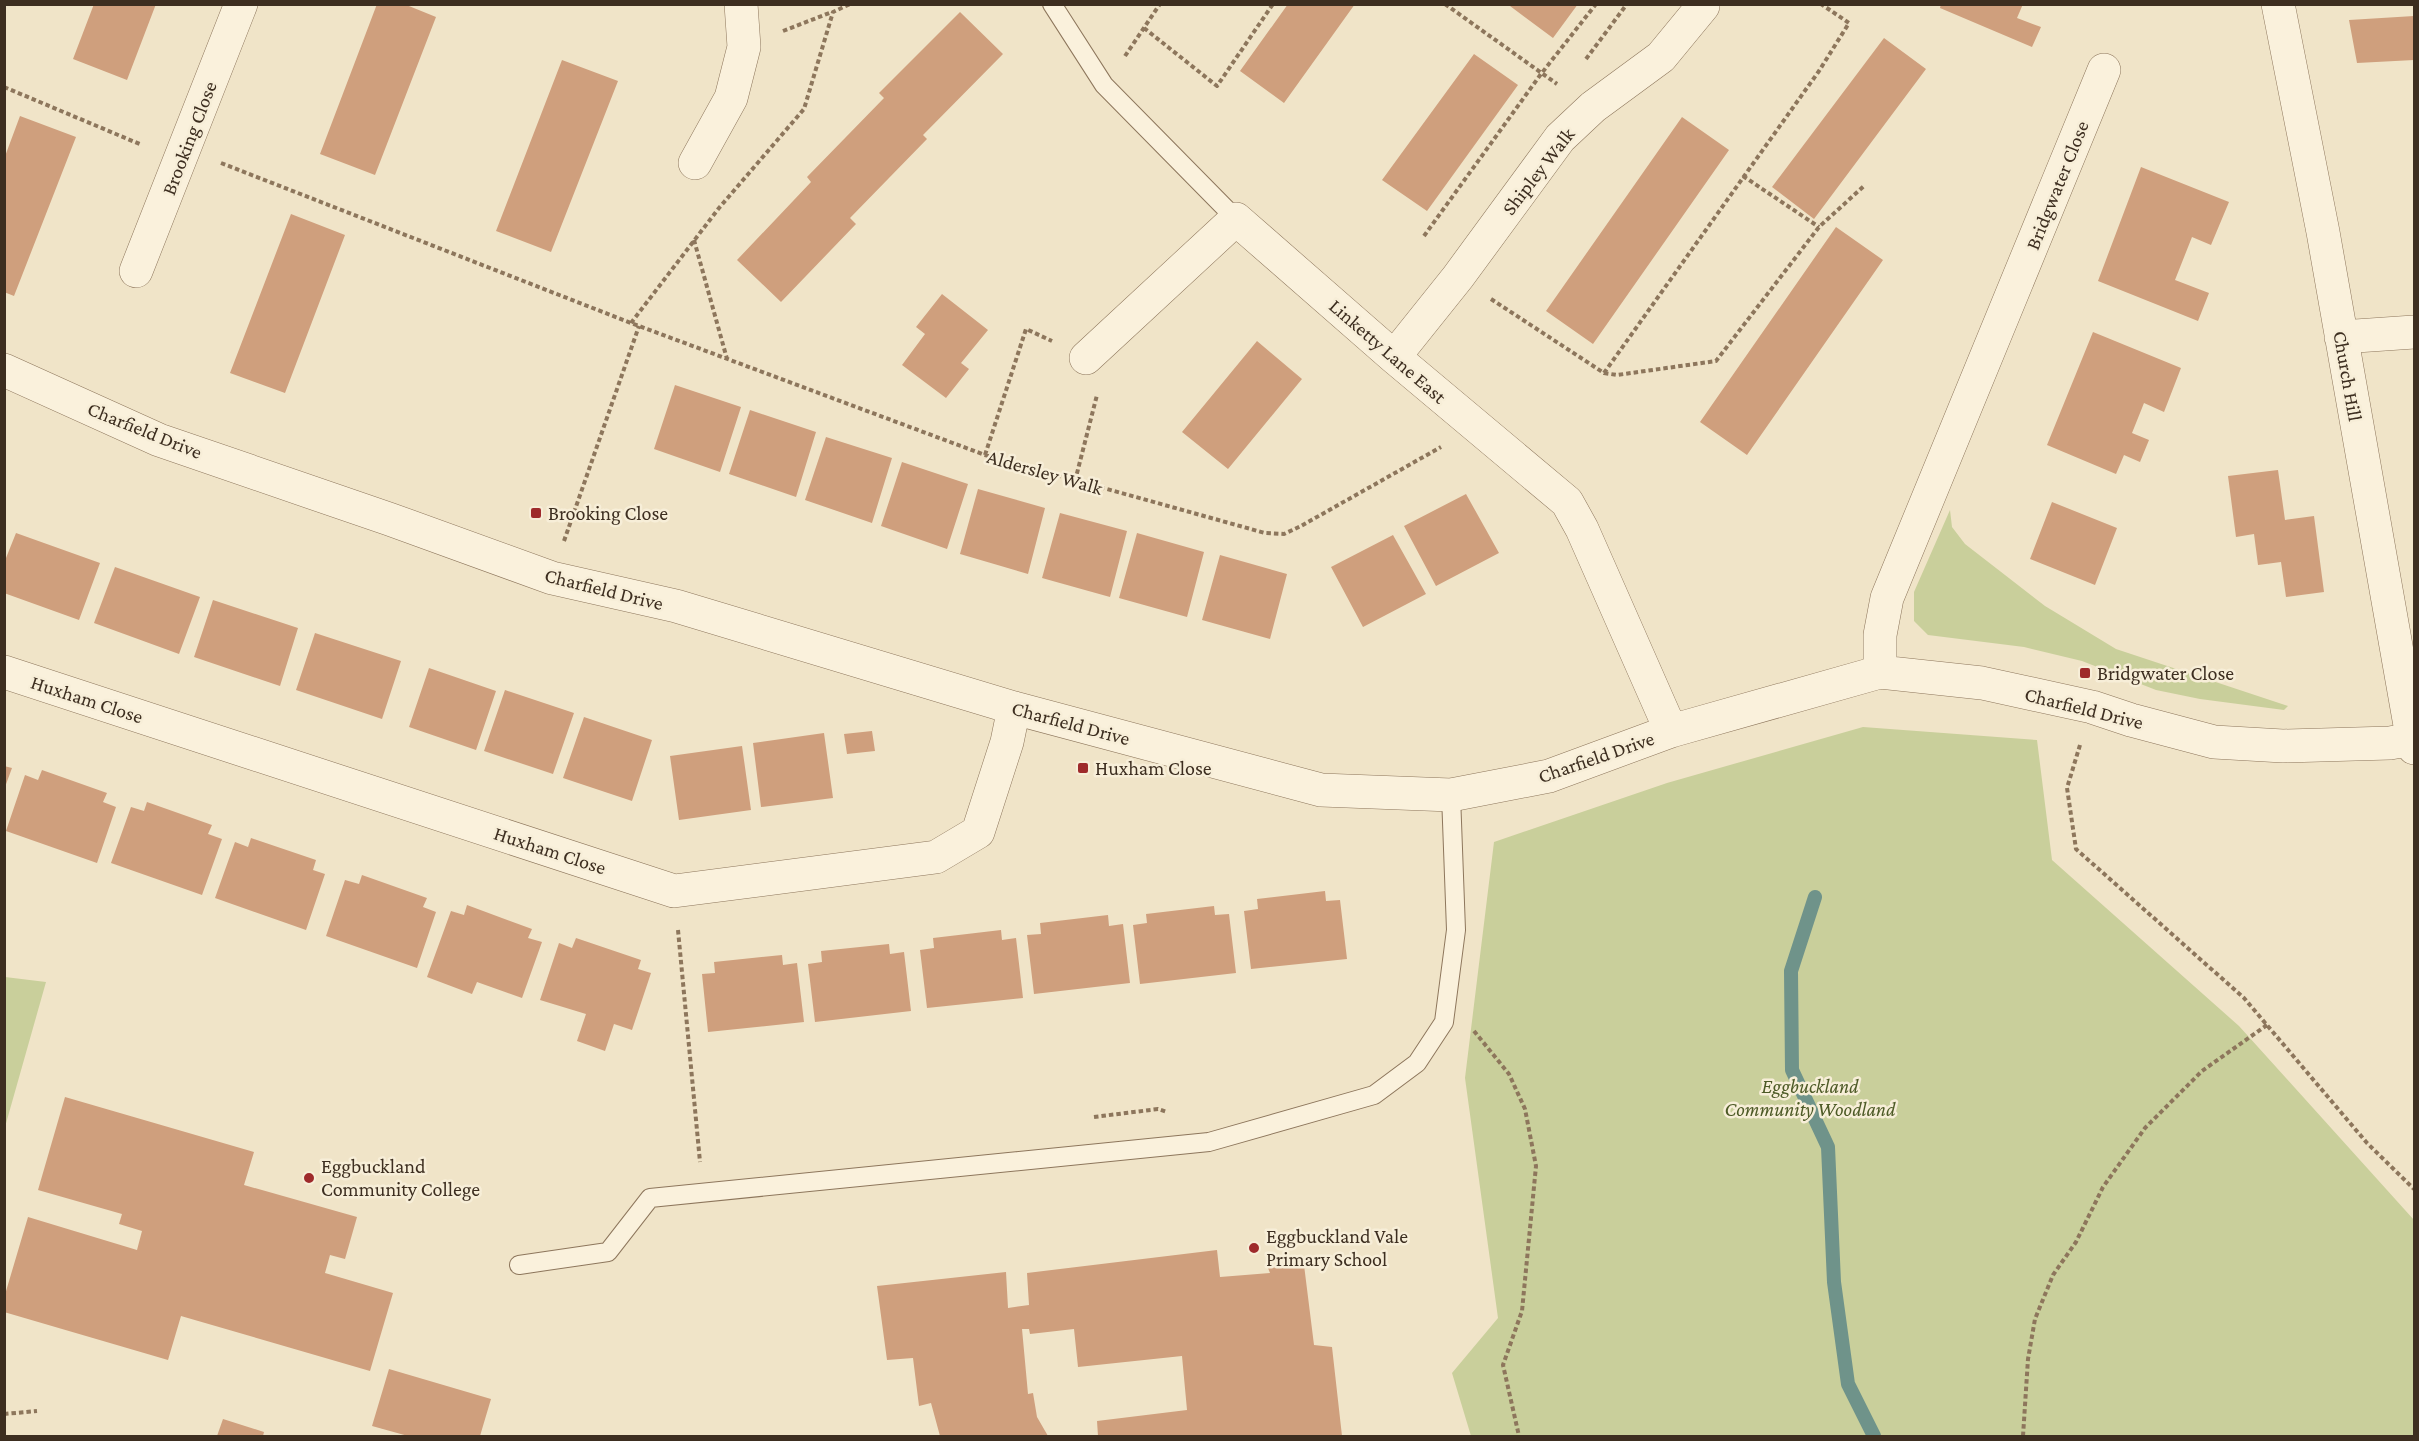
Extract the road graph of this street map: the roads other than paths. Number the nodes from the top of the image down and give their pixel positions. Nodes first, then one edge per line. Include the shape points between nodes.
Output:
1 (241, 4) edge
2 (741, 4) edge
3 (1052, 4) edge
4 (2278, 4) edge
5 (1703, 6) edge
6 (2104, 70) dead end
7 (695, 164) dead end
8 (1236, 219) junction
9 (136, 271) dead end
10 (2415, 332) edge
11 (2341, 337) junction
12 (1395, 357) junction
13 (1086, 358) road end
14 (4, 370) edge
15 (4, 672) edge
16 (1880, 672) junction
17 (1014, 708) junction
18 (1671, 731) junction
19 (2413, 743) edge
20 (1451, 795) junction
21 (519, 1264) dead end

1 - 9 street, Brooking Close
2 - 7 street via 744,47 731,98
3 - 8 lane, Linketty Lane East via 1104,85
4 - 11 street, Church Hill
5 - 12 street, Shipley Walk via 1661,57 1593,107 1560,138
6 - 16 street, Bridgwater Close via 1887,598 1880,635
8 - 12 street, Linketty Lane East
8 - 13 street
10 - 11 street
11 - 19 street, Church Hill
12 - 18 street, Linketty Lane East via 1567,502
14 - 17 street, Charfield Drive via 159,440 552,578 676,606
15 - 17 street, Huxham Close via 674,891 936,857 978,832
16 - 18 street, Charfield Drive
16 - 19 street, Charfield Drive via 1982,683 2092,707 2214,742 2283,746
17 - 20 street, Charfield Drive via 1321,790
18 - 20 street, Charfield Drive via 1549,776
20 - 21 lane via 1456,930 1444,1022 1417,1063 1374,1095 1209,1142 650,1198 608,1251

